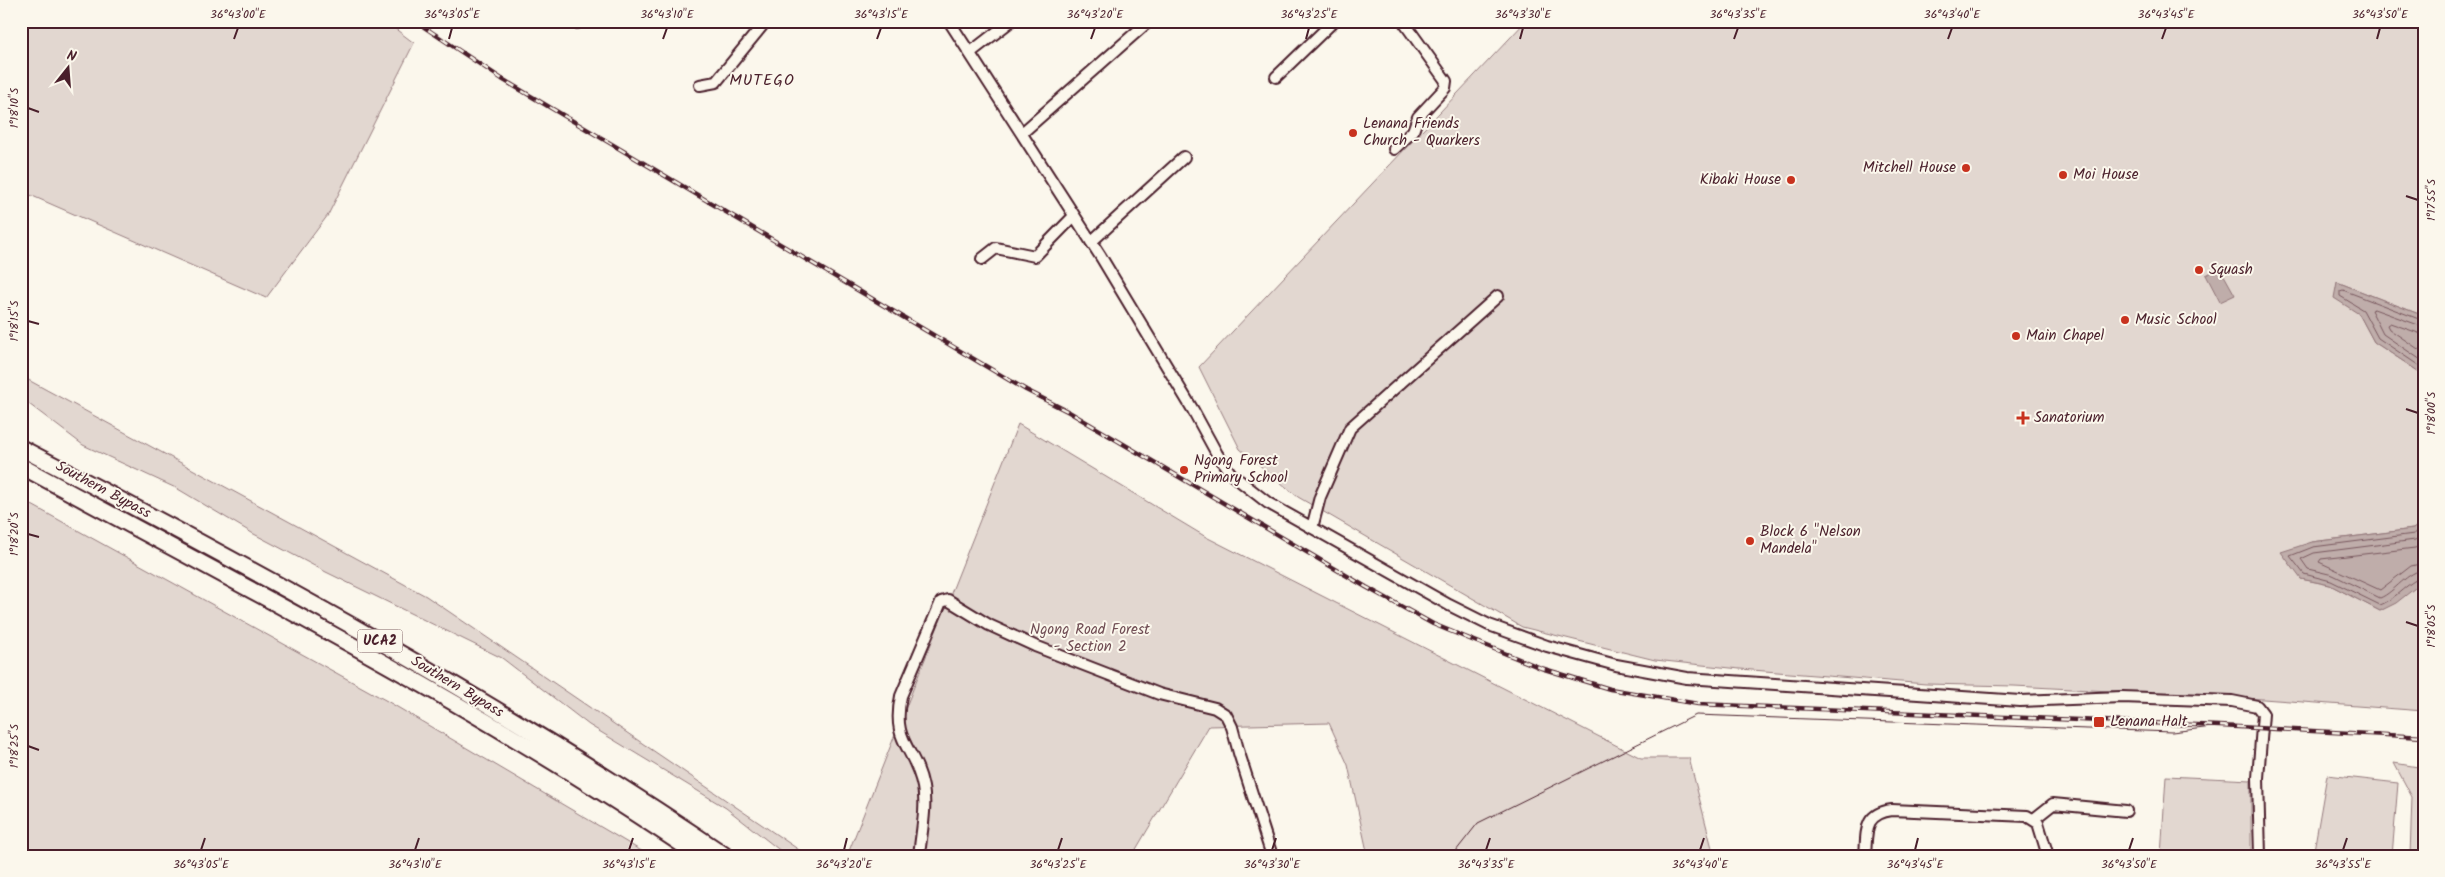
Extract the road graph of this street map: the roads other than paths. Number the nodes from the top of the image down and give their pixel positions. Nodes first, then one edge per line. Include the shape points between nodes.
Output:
1 (766, 21) edge
2 (949, 21) edge
3 (1011, 21) edge
4 (1149, 21) edge
5 (1334, 21) edge
6 (1403, 21) edge
7 (971, 52) junction
8 (1276, 77) dead end
9 (700, 85) dead end
10 (1022, 133) junction
11 (1394, 149) dead end
12 (1184, 157) dead end
13 (1074, 216) junction
14 (1091, 242) junction
15 (982, 259) dead end
16 (1498, 296) dead end
17 (21, 448) edge
18 (21, 466) edge
19 (1312, 528) junction
20 (2126, 811) dead end
21 (2034, 819) junction
22 (699, 856) edge
23 (726, 856) edge
24 (919, 856) edge
25 (1272, 856) edge
26 (1865, 856) edge
27 (2048, 856) edge
28 (2260, 856) edge

1 - 9 street via 716,82
2 - 7 street
3 - 7 street
4 - 10 street
5 - 8 street
6 - 11 street via 1446,81 1445,88 1418,117 1413,131
7 - 10 street
10 - 13 street
12 - 14 street
13 - 14 street
13 - 15 street via 1035,256 996,248
14 - 19 street via 1193,410 1216,454 1231,474 1268,503
16 - 19 street via 1350,428 1320,497
17 - 23 highway, Southern Bypass / UCA2 via 379,641 559,747
18 - 22 highway, Southern Bypass / UCA2 via 366,652
19 - 28 street via 1489,626 1555,649 1657,673 1721,682 2020,701 2122,697 2232,701 2257,706 2262,714 2258,778
20 - 21 street via 2053,804
21 - 26 street via 1999,814 1882,812 1869,821
21 - 27 street
24 - 25 street via 923,787 915,762 903,744 897,724 898,712 901,696 940,602 948,600 989,625 1035,646 1159,694 1215,708 1226,715

